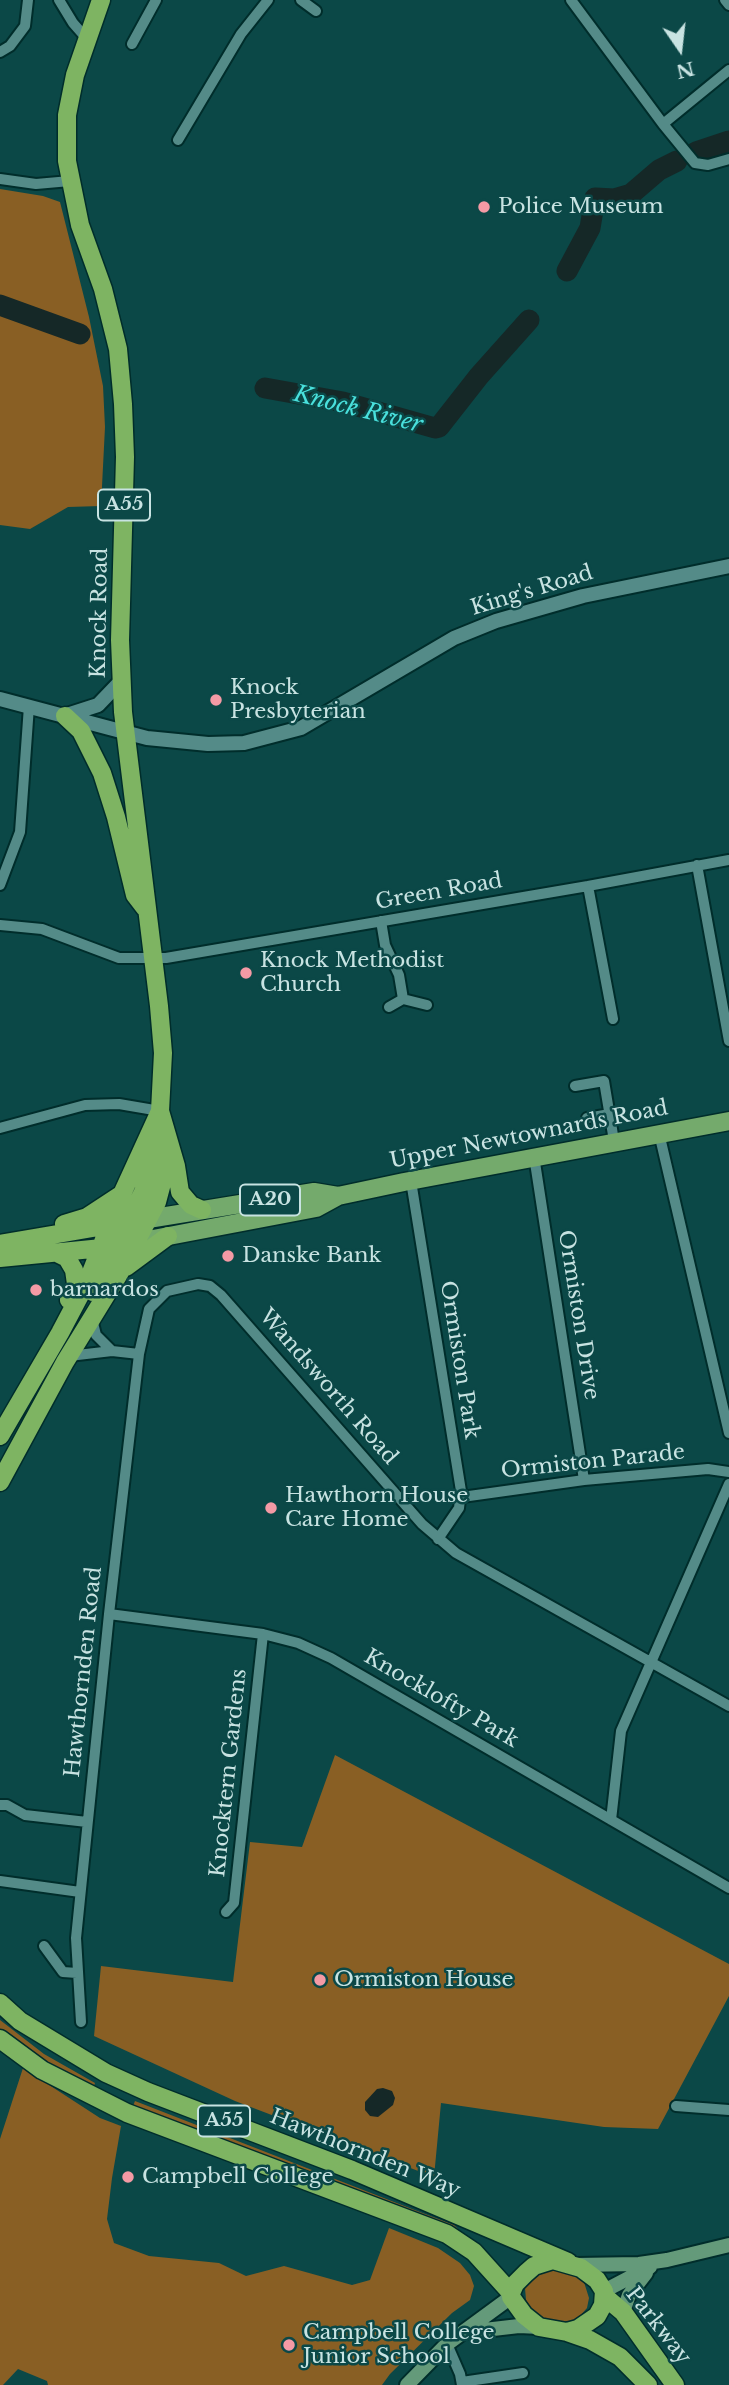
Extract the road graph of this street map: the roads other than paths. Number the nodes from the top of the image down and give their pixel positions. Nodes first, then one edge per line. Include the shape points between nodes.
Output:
1 (28, 0) edge
2 (59, 0) edge
3 (101, 0) edge
4 (156, 0) edge
5 (268, 0) edge
6 (301, 0) edge
7 (571, 0) edge
8 (725, 0) edge
9 (729, 5) edge
10 (316, 10) dead end
11 (87, 39) junction
12 (132, 44) dead end
13 (0, 52) edge
14 (729, 70) edge
15 (663, 124) junction
16 (178, 140) dead end
17 (729, 159) edge
18 (0, 179) edge
19 (70, 181) junction
20 (729, 566) edge
21 (121, 681) junction
22 (0, 699) edge
23 (29, 706) junction
24 (65, 716) junction
25 (124, 733) junction
26 (729, 860) edge
27 (697, 865) junction
28 (0, 885) edge
29 (588, 886) junction
30 (149, 914) junction
31 (381, 921) junction
32 (0, 925) edge
33 (154, 958) junction
34 (403, 999) junction
35 (427, 1005) dead end
36 (389, 1007) dead end
37 (613, 1019) dead end
38 (729, 1041) edge
39 (575, 1086) dead end
40 (587, 1118) dead end
41 (610, 1118) junction
42 (163, 1119) junction
43 (729, 1121) edge
44 (0, 1128) edge
45 (659, 1133) junction
46 (614, 1141) junction
47 (171, 1148) junction
48 (534, 1156) junction
49 (411, 1181) junction
50 (122, 1194) junction
51 (338, 1196) junction
52 (202, 1210) junction
53 (258, 1220) junction
54 (125, 1233) junction
55 (168, 1236) junction
56 (0, 1238) edge
57 (0, 1247) edge
58 (57, 1253) junction
59 (0, 1258) edge
60 (119, 1274) junction
61 (92, 1318) junction
62 (112, 1351) junction
63 (139, 1354) junction
64 (68, 1356) junction
65 (15, 1409) junction
66 (729, 1433) edge
67 (0, 1436) edge
68 (729, 1472) edge
69 (584, 1480) junction
70 (0, 1482) edge
71 (729, 1483) edge
72 (462, 1497) junction
73 (438, 1539) junction
74 (108, 1614) junction
75 (263, 1634) junction
76 (651, 1661) junction
77 (729, 1706) edge
78 (0, 1805) edge
79 (611, 1820) junction
80 (87, 1822) junction
81 (0, 1881) edge
82 (729, 1888) edge
83 (80, 1892) junction
84 (226, 1912) dead end
85 (44, 1946) dead end
86 (77, 1973) junction
87 (0, 2003) edge
88 (81, 2022) dead end
89 (0, 2039) edge
90 (676, 2106) dead end
91 (729, 2110) edge
92 (729, 2245) edge
93 (661, 2262) junction
94 (572, 2264) junction
95 (604, 2293) junction
96 (511, 2295) junction
97 (623, 2312) junction
98 (539, 2327) junction
99 (567, 2332) junction
100 (463, 2333) junction
101 (447, 2344) junction
102 (523, 2373) dead end
103 (462, 2384) edge
104 (645, 2384) edge
105 (407, 2385) edge
106 (675, 2385) edge

1 - 13 street via 25,26
2 - 11 street
3 - 11 highway, Knock Road / A55
4 - 12 street
5 - 16 street via 241,34
6 - 10 street
7 - 15 street
8 - 9 street
11 - 19 highway, Knock Road / A55 via 67,114
14 - 15 street
15 - 17 street via 695,163
18 - 19 street via 36,184
19 - 21 highway, Knock Road / A55 via 118,349 125,457
20 - 25 street, King's Road via 583,596 496,621 454,638 321,718 262,740 208,744
21 - 24 street via 98,705
21 - 25 highway, Knock Road / A55
22 - 23 street, King's Road
23 - 24 street, King's Road
23 - 28 street via 20,832
24 - 25 street, King's Road
24 - 30 highway via 81,732 99,766 135,895
25 - 30 highway, Knock Road / A55
26 - 27 street, Green Road
27 - 29 street, Green Road
27 - 38 street
29 - 31 street, Green Road
29 - 37 street
30 - 33 highway, Knock Road / A55
31 - 33 street, Green Road
31 - 34 street
32 - 33 street, Green Road via 42,929 119,958
33 - 42 highway, Knock Road / A55 via 163,1053
34 - 35 street
34 - 36 street
39 - 41 street via 604,1081
40 - 41 street
41 - 46 street
42 - 44 street via 119,1104 85,1105
42 - 47 highway, Knock Road / A55
42 - 50 highway, Knock Road / A55
42 - 54 highway via 143,1192
43 - 45 main road, Upper Newtownards Road / A20
45 - 46 main road, Upper Newtownards Road / A20
45 - 66 street
46 - 48 main road, Upper Newtownards Road / A20
47 - 52 highway, Knock Road via 180,1192
47 - 54 highway, A55 via 157,1202
48 - 49 main road, Upper Newtownards Road / A20
48 - 69 street, Ormiston Drive
49 - 51 main road, Upper Newtownards Road / A20
49 - 72 street, Ormiston Park
50 - 54 highway, Knock Road / A55
50 - 56 highway via 80,1220
51 - 52 main road, Upper Newtownards Road / A20 via 314,1192
51 - 53 main road, Upper Newtownards Road / A20 via 316,1208
52 - 54 main road, Upper Newtownards Road / A20
53 - 54 main road via 230,1217
53 - 55 main road, Upper Newtownards Road / A20
54 - 55 main road, Upper Newtownards Road / A20
54 - 57 highway, Upper Newtownards Road / A20
54 - 58 highway, Upper Newtownards Road / A20
54 - 60 highway, A55
54 - 65 highway, A55
55 - 60 highway
58 - 59 highway, Upper Newtownards Road / A20
58 - 65 highway via 71,1263 76,1284 18,1393
60 - 61 highway, A55
61 - 62 street via 96,1335
61 - 64 highway, A55
62 - 63 street
62 - 64 street
63 - 73 street, Wandsworth Road via 154,1303 167,1292 198,1284 210,1286
63 - 74 street, Hawthornden Road
64 - 70 highway, A55
65 - 67 highway, A55
68 - 69 street, Ormiston Parade via 708,1469
69 - 72 street, Ormiston Parade
71 - 76 street
72 - 73 street
73 - 76 street, Wandsworth Road
74 - 75 street, Knocklofty Park
74 - 80 street, Hawthornden Road
75 - 79 street, Knocklofty Park via 331,1658
75 - 84 street, Knocktern Gardens via 234,1903
76 - 77 street, Wandsworth Road
76 - 79 street via 621,1731
78 - 80 street via 24,1815
79 - 82 street, Knocklofty Park
80 - 83 street, Hawthornden Road
81 - 83 street
83 - 86 street, Hawthornden Road
85 - 86 street via 63,1972
86 - 88 street, Hawthornden Road
87 - 94 highway, Hawthornden Way / A55 via 20,2021 106,2073 352,2170
89 - 96 highway, Hawthornden Way / A55 via 42,2070 127,2113 447,2234 474,2252
90 - 91 street
92 - 93 main road
93 - 94 main road
93 - 95 main road
93 - 97 main road via 633,2288
94 - 95 highway, A55 via 597,2280
94 - 96 highway via 553,2260 534,2266 519,2279
95 - 97 highway, Parkway / A55
95 - 99 highway via 597,2316
96 - 98 highway, A55
96 - 100 main road
97 - 106 highway, Parkway / A55
98 - 99 highway
98 - 100 main road
99 - 104 highway, Parkway via 610,2350
100 - 101 main road
101 - 103 street
101 - 105 main road
102 - 103 street

